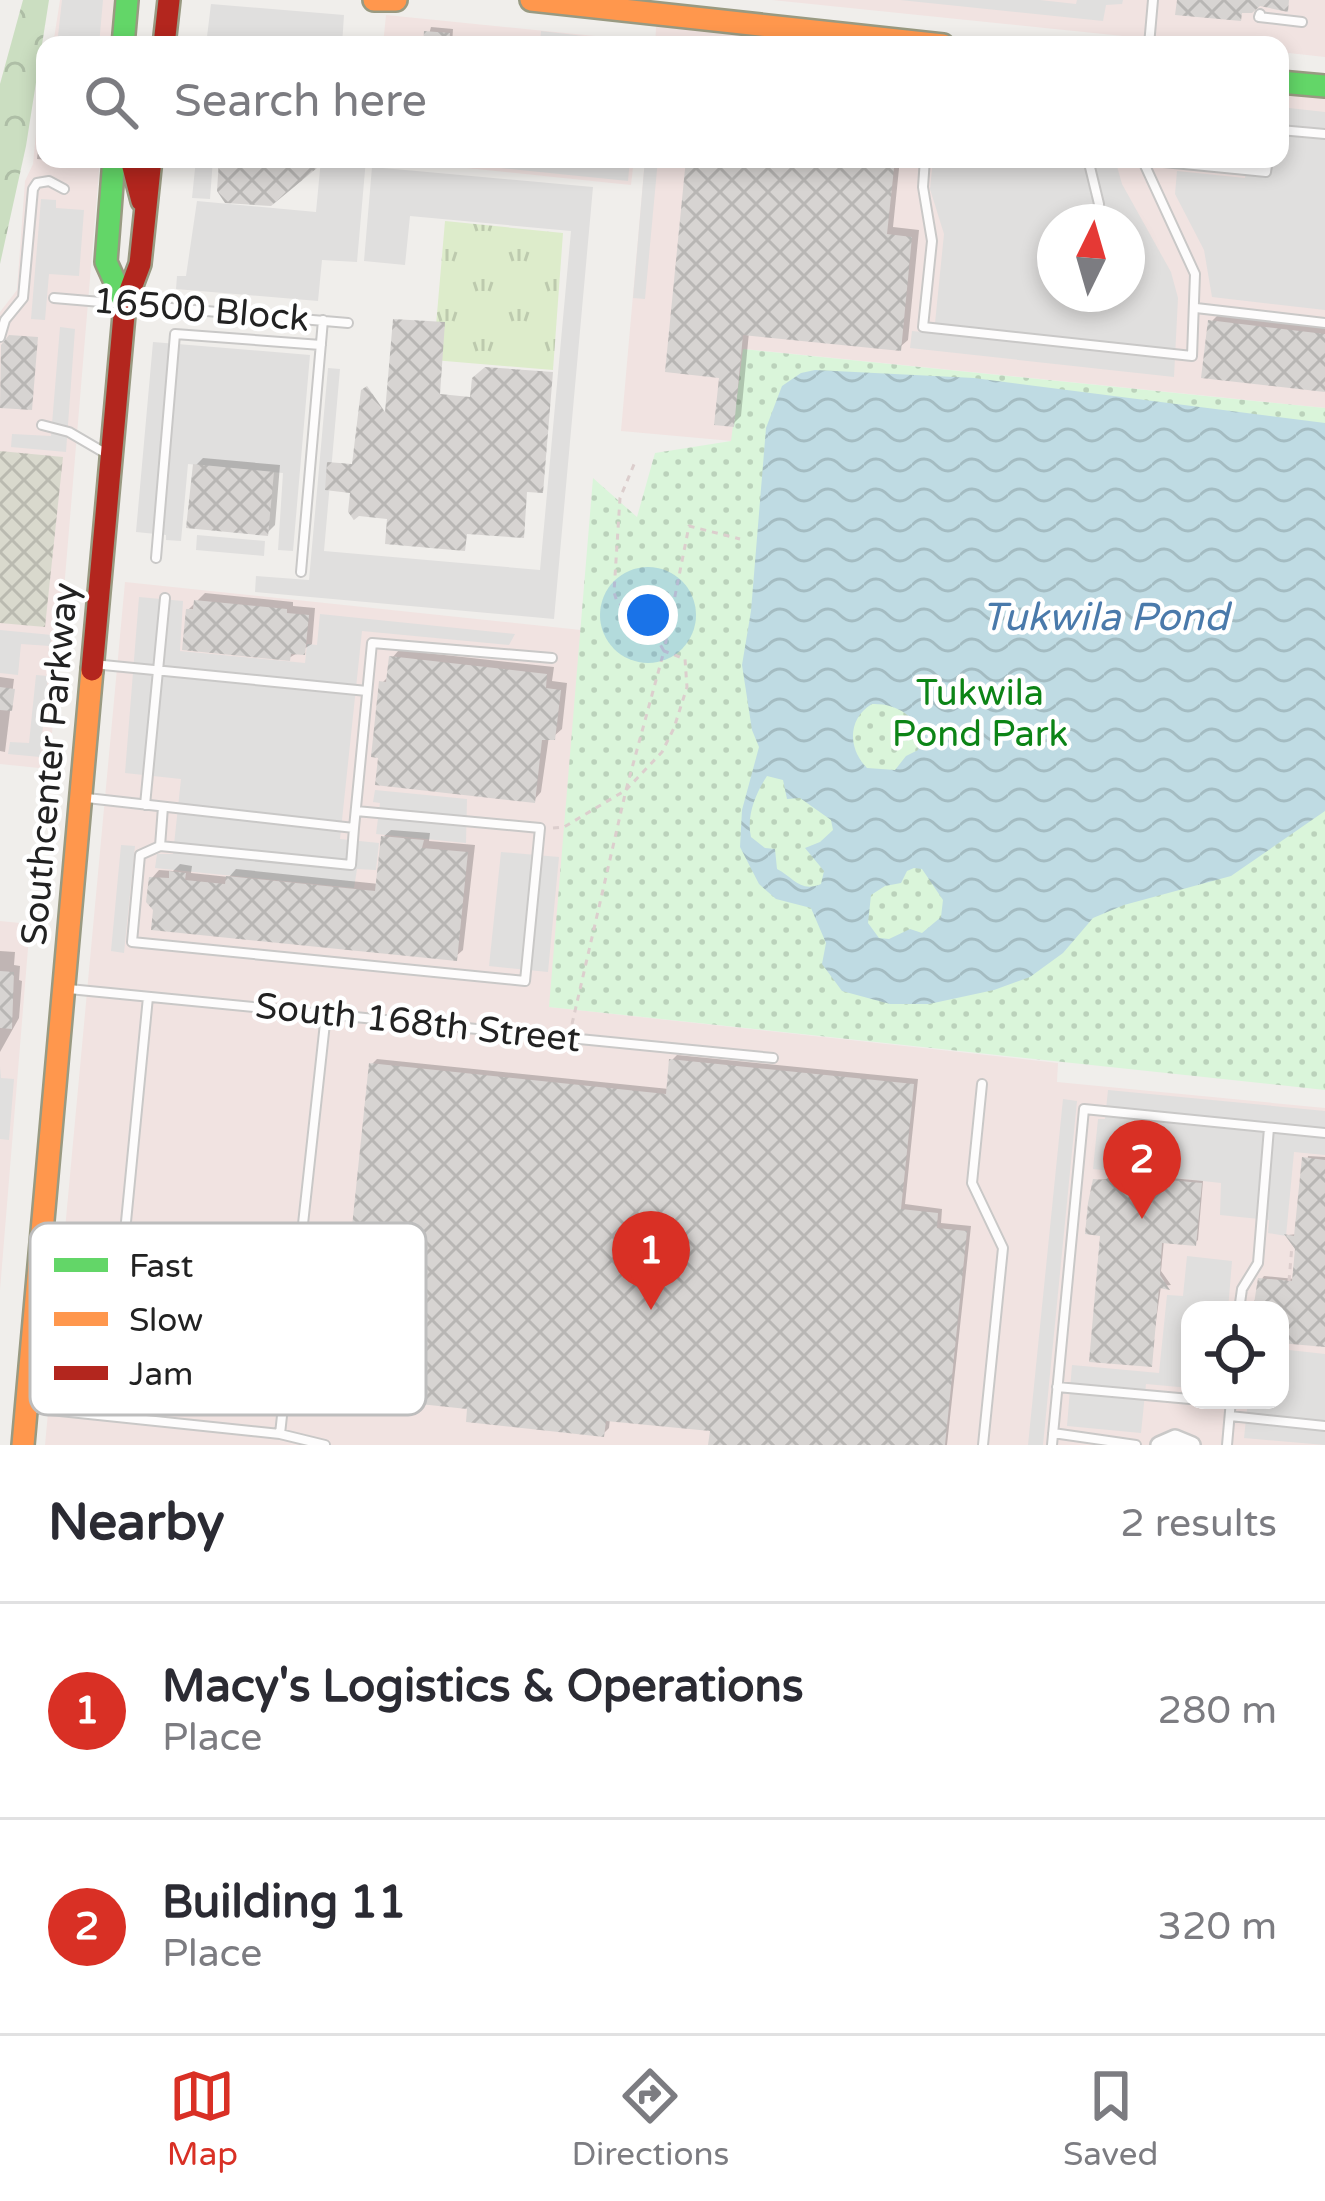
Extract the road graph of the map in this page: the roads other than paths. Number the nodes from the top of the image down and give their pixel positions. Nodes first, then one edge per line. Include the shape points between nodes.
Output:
1 (127, 0) edge
2 (169, 0) edge
3 (374, 0) edge
4 (396, 0) edge
5 (531, 0) edge
6 (1153, 0) edge
7 (681, 8) edge
8 (1260, 14) dead end
9 (1302, 22) dead end
10 (124, 36) edge
11 (165, 36) edge
12 (879, 36) edge
13 (1149, 36) edge
14 (1289, 83) edge
15 (1325, 86) edge
16 (1289, 131) edge
17 (1325, 134) edge
18 (113, 168) edge
19 (133, 168) edge
20 (150, 168) edge
21 (924, 168) edge
22 (1090, 168) edge
23 (1145, 168) edge
24 (1226, 168) edge
25 (1267, 168) edge
26 (64, 189) dead end
27 (1100, 204) dead end
28 (145, 213) junction
29 (54, 298) dead end
30 (125, 304) junction
31 (1196, 308) junction
32 (323, 320) junction
33 (348, 322) dead end
34 (1325, 323) edge
35 (0, 337) edge
36 (321, 345) junction
37 (42, 425) dead end
38 (111, 458) junction
39 (156, 558) dead end
40 (302, 572) dead end
41 (164, 598) dead end
42 (552, 658) dead end
43 (92, 664) junction
44 (158, 670) junction
45 (368, 691) junction
46 (79, 797) junction
47 (145, 805) junction
48 (164, 807) junction
49 (356, 811) junction
50 (355, 828) junction
51 (160, 846) junction
52 (64, 988) junction
53 (148, 997) junction
54 (326, 1014) junction
55 (772, 1058) dead end
56 (982, 1084) dead end
57 (1269, 1128) junction
58 (1325, 1133) edge
59 (43, 1223) edge
60 (126, 1223) edge
61 (303, 1223) edge
62 (1240, 1301) edge
63 (30, 1363) edge
64 (1057, 1388) junction
65 (1181, 1399) edge
66 (26, 1407) junction
67 (30, 1407) edge
68 (1230, 1409) edge
69 (98, 1415) edge
70 (282, 1415) edge
71 (107, 1416) joint
72 (1230, 1416) junction
73 (1325, 1426) edge
74 (1053, 1433) junction
75 (280, 1434) junction
76 (22, 1445) edge
77 (325, 1445) edge
78 (983, 1445) edge
79 (1052, 1445) edge
80 (1136, 1445) edge
81 (1159, 1445) edge
82 (1192, 1445) edge
83 (1227, 1445) edge

1 - 10 main road
2 - 11 main road
3 - 4 main road
5 - 7 main road
6 - 13 lane
7 - 12 main road
8 - 9 lane
14 - 15 main road
16 - 17 lane
18 - 30 main road, Southcenter Parkway via 106,262
19 - 28 main road
20 - 28 main road, Southcenter Parkway
21 - 31 lane via 932,242 923,327 1192,356
22 - 27 lane
23 - 31 lane via 1188,251
24 - 25 lane
26 - 35 lane via 49,181 33,189 23,298
28 - 30 main road, Southcenter Parkway via 140,264
29 - 30 lane, 16500 Block
30 - 32 lane, 16500 Block
30 - 38 main road, Southcenter Parkway
31 - 34 lane
32 - 33 lane, 16500 Block
32 - 36 lane
36 - 39 lane via 175,334
36 - 40 lane
37 - 38 lane
38 - 43 main road, Southcenter Parkway
41 - 44 lane
42 - 45 lane via 372,643
43 - 44 lane
43 - 46 main road, Southcenter Parkway
44 - 45 lane
44 - 47 lane
45 - 49 lane
46 - 47 lane
46 - 52 main road, Southcenter Parkway
47 - 48 lane
48 - 50 lane
48 - 51 lane
49 - 50 lane
49 - 51 lane via 539,828 525,981 132,942 140,855
50 - 51 lane via 351,866
52 - 53 lane, South 168th Street
52 - 59 main road, Southcenter Parkway
53 - 54 lane, South 168th Street
53 - 60 lane
54 - 55 lane, South 168th Street
54 - 61 lane
56 - 78 lane via 972,1183 1003,1248
57 - 58 lane
57 - 62 lane via 1258,1263
57 - 64 lane via 1084,1109
63 - 66 main road, Southcenter Parkway
64 - 65 lane
64 - 74 lane
66 - 67 lane
66 - 76 main road, Southcenter Parkway
68 - 72 lane
69 - 71 lane
70 - 75 lane
71 - 75 lane
72 - 73 lane
72 - 83 lane
74 - 79 lane
74 - 80 lane
75 - 77 lane
81 - 82 street via 1174,1438

